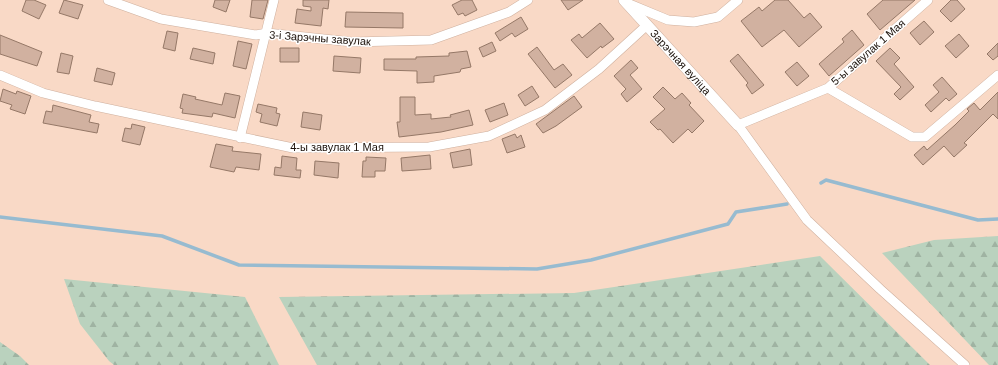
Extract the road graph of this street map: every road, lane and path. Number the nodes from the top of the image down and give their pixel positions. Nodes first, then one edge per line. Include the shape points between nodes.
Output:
1 (108, 0) edge
2 (274, 0) edge
3 (528, 0) edge
4 (738, 0) edge
5 (928, 0) edge
6 (625, 2) edge
7 (646, 26) junction
8 (267, 33) junction
9 (0, 75) edge
10 (998, 75) edge
11 (828, 88) junction
12 (738, 125) junction
13 (240, 138) junction
14 (965, 365) edge

1 - 8 street, 3-і Зарэчны завулак via 162,19 256,35
2 - 8 street
3 - 8 street, 3-і Зарэчны завулак via 510,12 431,40 352,42
4 - 6 street via 718,16 694,22 668,20
5 - 11 street, 5-ы завулак 1 Мая
6 - 7 street, Зарэчная вуліца
7 - 12 street, Зарэчная вуліца
7 - 13 street, 4-ы завулак 1 Мая via 599,69 545,110 489,136 429,147 293,148
8 - 13 street
9 - 13 street, 4-ы завулак 1 Мая via 43,93
10 - 11 street via 925,137 912,137
11 - 12 street, 5-ы завулак 1 Мая
12 - 14 street via 807,220

